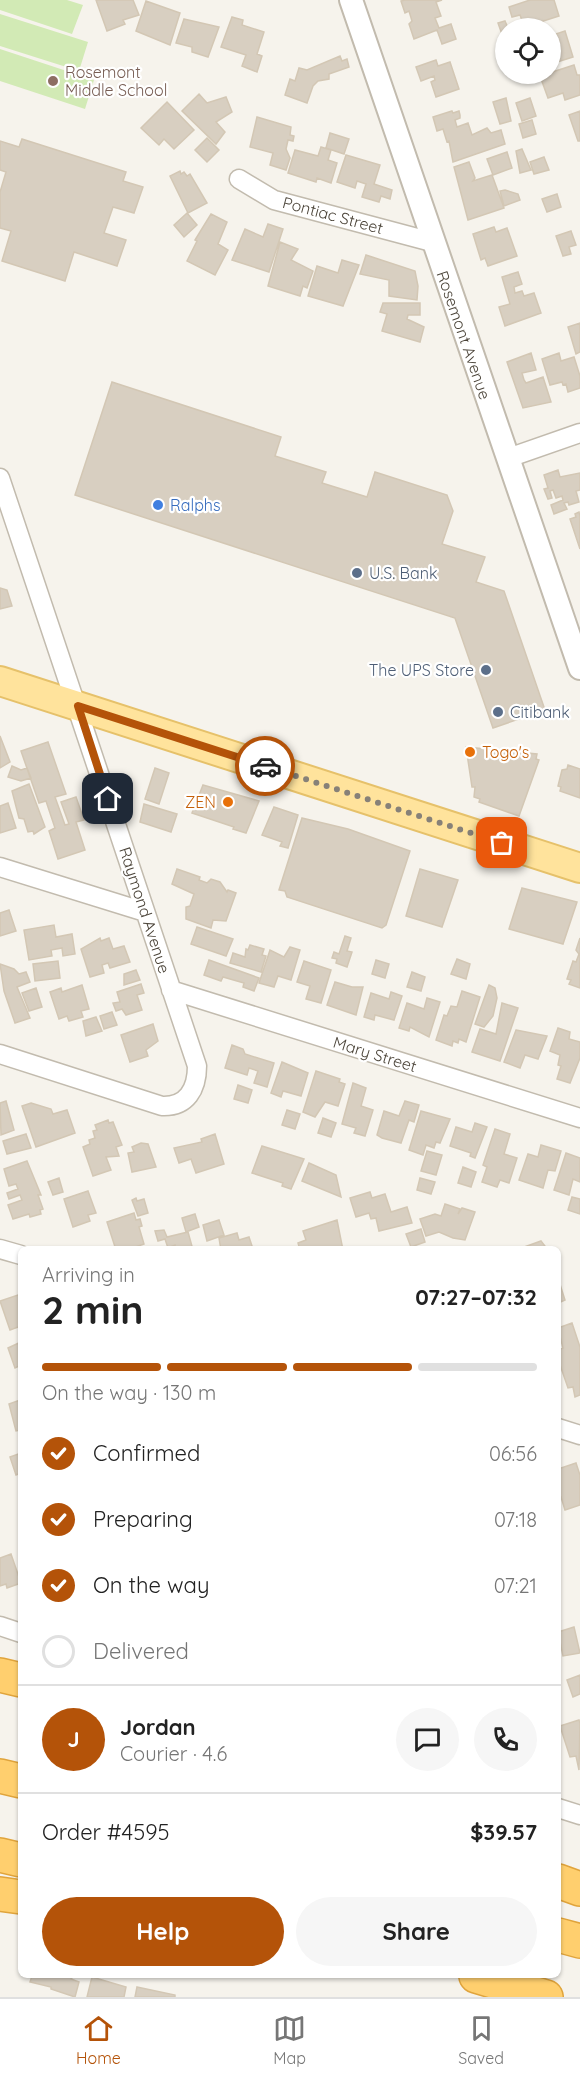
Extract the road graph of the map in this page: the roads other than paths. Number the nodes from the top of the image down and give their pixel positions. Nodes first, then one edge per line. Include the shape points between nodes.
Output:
1 (351, 0) edge
2 (239, 178) dead end
3 (432, 242) junction
4 (580, 433) edge
5 (508, 458) junction
6 (2, 488) edge
7 (580, 668) edge
8 (0, 681) edge
9 (78, 706) junction
10 (0, 867) edge
11 (580, 868) edge
12 (145, 912) junction
13 (171, 990) junction
14 (0, 1054) edge
15 (580, 1118) edge
16 (0, 1249) edge
17 (18, 1255) edge
18 (561, 1429) edge
19 (580, 1435) edge
20 (0, 1626) edge
21 (18, 1631) edge
22 (0, 1675) edge
23 (18, 1679) edge
24 (0, 1776) edge
25 (18, 1780) edge
26 (561, 1809) edge
27 (580, 1815) edge
28 (0, 1855) edge
29 (18, 1859) edge
30 (561, 1882) edge
31 (580, 1889) edge
32 (0, 1894) edge
33 (18, 1897) edge
34 (561, 1936) edge
35 (580, 1941) edge
36 (483, 1978) edge
37 (546, 1997) edge

1 - 3 street, Rosemont Avenue
2 - 3 street, Pontiac Street via 274,200
3 - 5 street, Rosemont Avenue
4 - 5 street
5 - 7 street, Rosemont Avenue
6 - 9 street, Raymond Avenue
8 - 9 main road
9 - 11 main road
9 - 12 street, Raymond Avenue
10 - 12 street
12 - 13 street, Raymond Avenue
13 - 14 street, Raymond Avenue via 197,1066 192,1092 183,1102 171,1106 150,1103
13 - 15 street, Mary Street
16 - 17 street
18 - 19 street
20 - 21 street
22 - 23 highway
24 - 25 highway
26 - 27 street
28 - 29 highway
30 - 31 highway
32 - 33 highway
34 - 35 highway
36 - 37 highway

